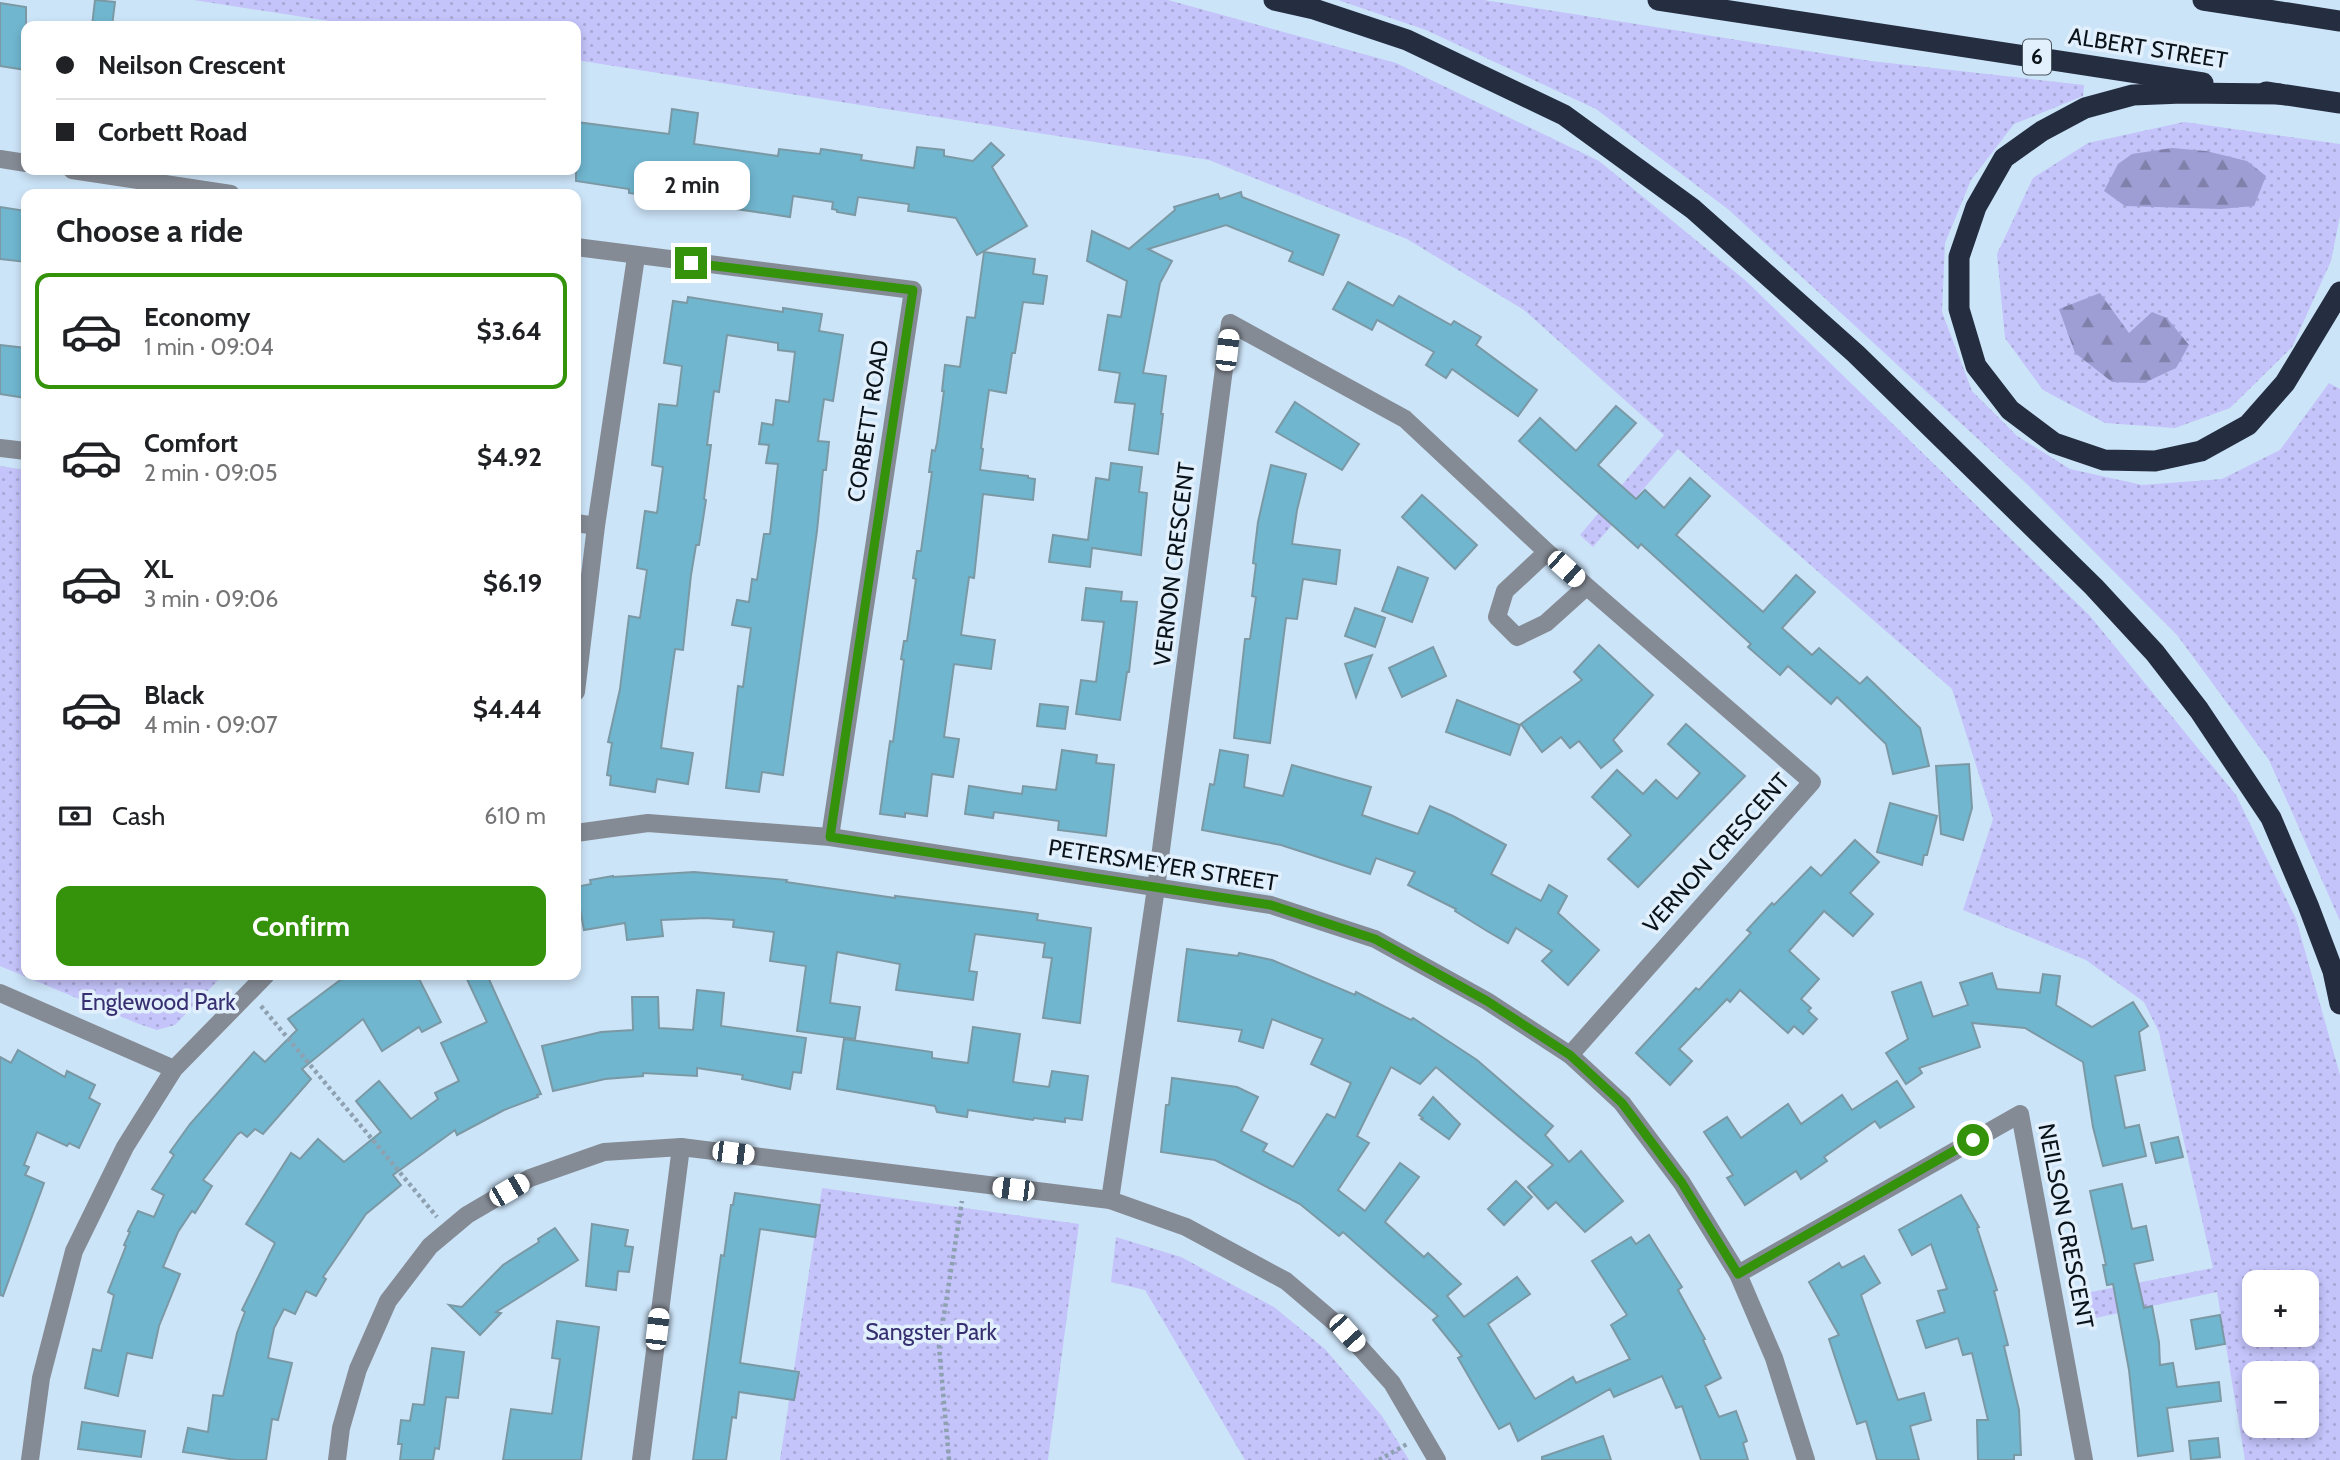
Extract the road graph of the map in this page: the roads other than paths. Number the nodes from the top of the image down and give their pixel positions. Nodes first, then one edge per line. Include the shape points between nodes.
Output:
1 (1274, 0) edge
2 (1658, 0) edge
3 (2203, 0) edge
4 (2255, 0) edge
5 (2293, 14) junction
6 (2340, 21) edge
7 (2280, 94) junction
8 (2340, 103) edge
9 (0, 159) edge
10 (21, 162) edge
11 (105, 175) edge
12 (198, 189) edge
13 (581, 248) edge
14 (636, 257) junction
15 (2340, 292) edge
16 (0, 448) edge
17 (21, 450) edge
18 (581, 524) edge
19 (596, 526) junction
20 (1547, 552) junction
21 (1586, 587) junction
22 (581, 650) edge
23 (581, 833) edge
24 (830, 837) junction
25 (1156, 888) junction
26 (261, 980) edge
27 (0, 993) edge
28 (2340, 1004) edge
29 (1570, 1055) junction
30 (174, 1069) junction
31 (681, 1147) junction
32 (1110, 1200) junction
33 (1738, 1274) junction
34 (30, 1460) edge
35 (337, 1460) edge
36 (640, 1460) edge
37 (1437, 1460) edge
38 (1806, 1460) edge
39 (2084, 1460) edge

1 - 28 highway via 1408,40 1564,115 1693,209 1856,354 2094,587 2199,709 2271,818 2333,971
2 - 7 highway, ALBERT STREET / 6
3 - 5 highway
4 - 5 highway
5 - 6 highway
7 - 8 highway, ALBERT STREET / 6
7 - 15 highway via 2133,95 2085,107 2004,158 1976,207 1959,257 1959,309 1976,366 2010,410 2054,443 2104,460 2155,461 2201,451 2248,425 2285,383
9 - 10 street
11 - 12 street
13 - 14 street
14 - 19 street
14 - 24 street, CORBETT ROAD via 913,290
16 - 17 street
18 - 19 street
19 - 22 street
20 - 21 street, VERNON CRESCENT
20 - 21 street via 1506,591 1497,617 1517,637 1546,622
20 - 25 street, VERNON CRESCENT via 1405,419 1230,323
21 - 29 street, VERNON CRESCENT via 1812,782
23 - 24 street, PETERSMEYER STREET via 648,823
24 - 25 street, PETERSMEYER STREET
25 - 29 street, PETERSMEYER STREET via 1271,905 1375,939 1487,1001
25 - 32 street, VERNON CRESCENT
26 - 30 street
27 - 30 street
29 - 33 street, PETERSMEYER STREET via 1622,1103 1682,1183
30 - 34 street via 125,1147 75,1251 41,1378
31 - 32 street
31 - 35 street via 604,1152 530,1178 467,1215 430,1246 388,1301 358,1369 341,1427
31 - 36 street
32 - 37 street via 1186,1227 1286,1280 1347,1333 1391,1383
33 - 38 street, PETERSMEYER STREET via 1774,1357
33 - 39 street, NEILSON CRESCENT via 2020,1114

